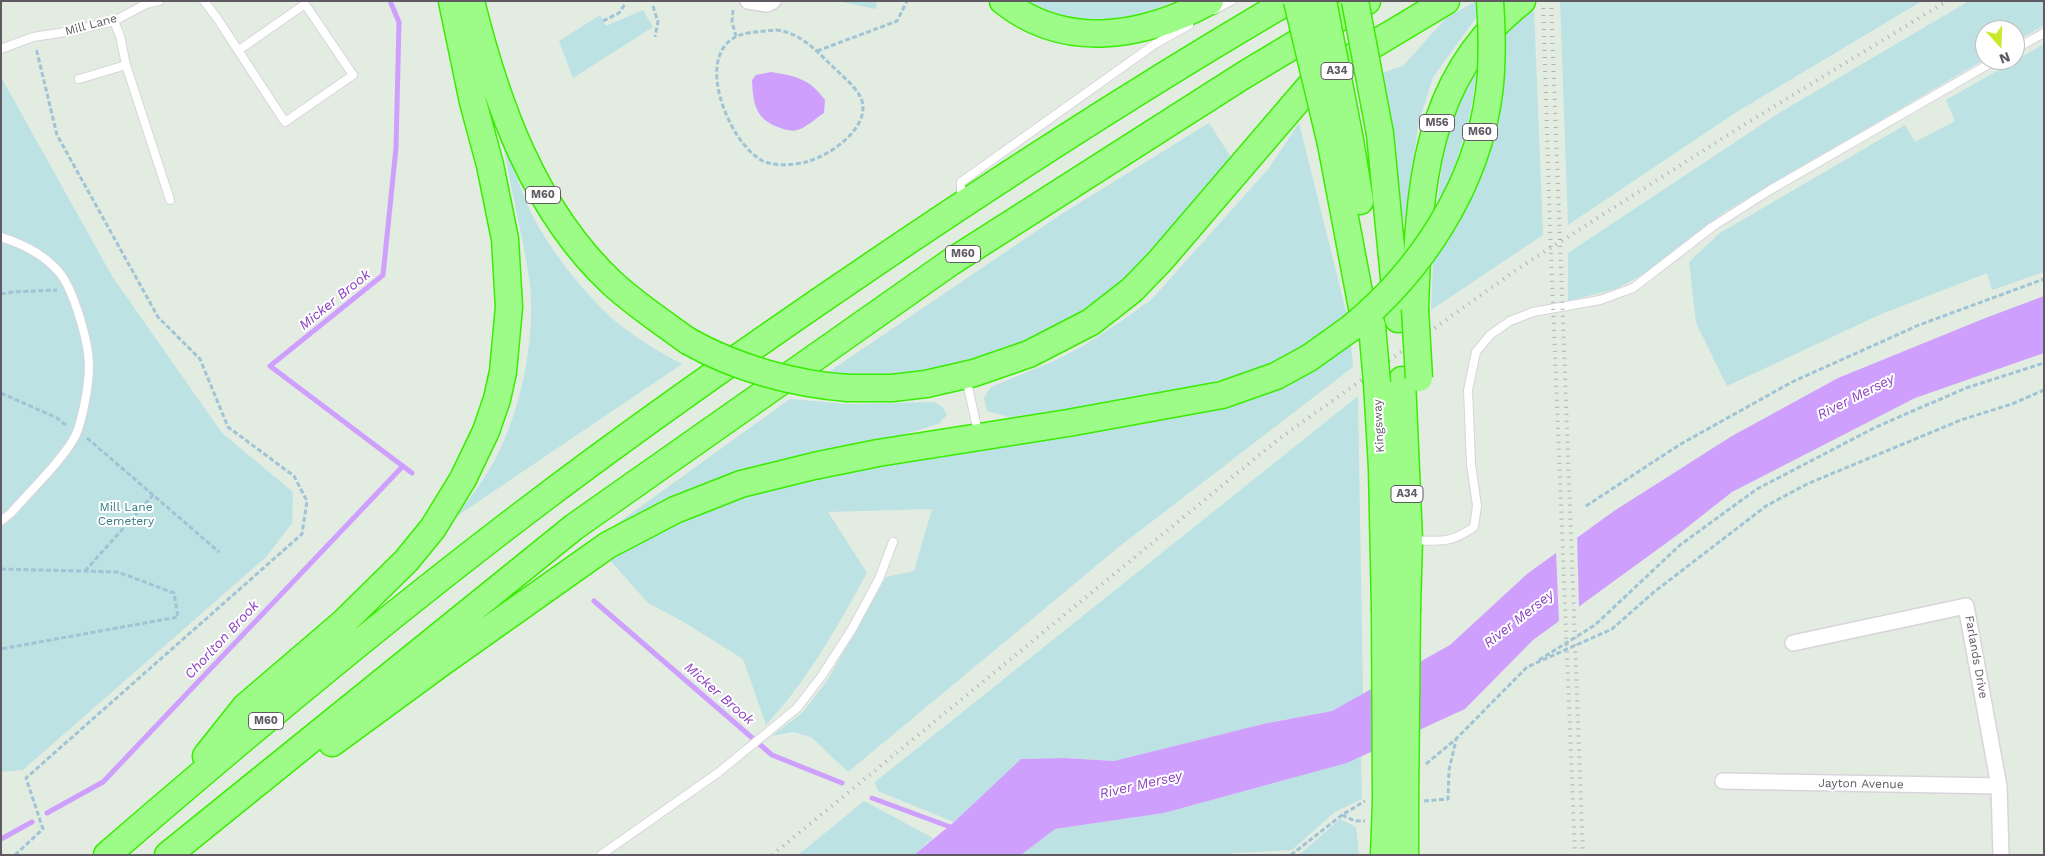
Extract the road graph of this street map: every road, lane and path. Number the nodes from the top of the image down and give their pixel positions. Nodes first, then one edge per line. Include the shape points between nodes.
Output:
1 (159, 1) edge
2 (204, 1) edge
3 (452, 1) edge
4 (470, 1) edge
5 (748, 1) edge
6 (772, 1) edge
7 (907, 1) edge
8 (1003, 1) edge
9 (1231, 1) edge
10 (1288, 1) edge
11 (1297, 1) edge
12 (1323, 1) edge
13 (1355, 1) edge
14 (1367, 1) edge
15 (1446, 1) edge
16 (1490, 1) edge
17 (1522, 1) edge
18 (625, 4) dead end
19 (653, 6) dead end
20 (733, 10) dead end
21 (1204, 12) edge
22 (114, 21) junction
23 (603, 21) dead end
24 (2044, 32) edge
25 (736, 36) junction
26 (33, 37) junction
27 (654, 37) dead end
28 (2025, 43) edge
29 (1, 49) edge
30 (239, 50) junction
31 (818, 51) junction
32 (126, 65) junction
33 (1979, 70) edge
34 (79, 78) dead end
35 (1341, 142) junction
36 (170, 200) dead end
37 (960, 205) junction
38 (1, 237) edge
39 (2044, 279) edge
40 (70, 290) junction
41 (1, 294) edge
42 (1407, 314) junction
43 (2044, 363) edge
44 (965, 375) junction
45 (2044, 390) edge
46 (1, 393) edge
47 (76, 431) junction
48 (979, 436) junction
49 (153, 495) junction
50 (1586, 506) dead end
51 (1, 521) edge
52 (1409, 537) junction
53 (893, 542) dead end
54 (219, 552) dead end
55 (1, 569) edge
56 (85, 571) junction
57 (1396, 608) junction
58 (1793, 643) dead end
59 (1, 649) edge
60 (1527, 667) junction
61 (1456, 739) junction
62 (1424, 765) dead end
63 (1723, 781) dead end
64 (1999, 786) junction
65 (173, 798) junction
66 (1396, 801) junction
67 (1342, 815) junction
68 (1368, 822) dead end
69 (200, 827) junction
70 (14, 855) edge
71 (108, 855) edge
72 (168, 855) edge
73 (602, 855) edge
74 (1291, 855) edge
75 (1384, 855) edge
76 (1405, 855) edge
77 (2001, 855) edge

1 - 22 lane, Mill Lane via 146,4
2 - 30 lane
3 - 65 highway, M60 via 505,239 509,307 503,372 486,431 446,509 406,561 342,624 245,708
4 - 44 highway, M60, bridge via 495,85 552,211 575,243 611,282 648,314 708,352 800,382 848,388 892,388
5 - 6 street via 767,4
7 - 31 path via 897,21
8 - 21 highway via 1034,20 1091,34 1140,30
9 - 21 lane
10 - 37 highway, M60 via 1206,49
11 - 35 highway, bridge
12 - 35 highway, A34, bridge
13 - 42 highway, Kingsway / A34, bridge via 1380,134
14 - 69 highway, M60 via 1244,75 951,262 574,527
15 - 44 highway, M60 via 1316,79 1182,237 1112,307 1091,322 1029,354
16 - 48 highway, M60, bridge via 1490,76 1474,155 1446,216 1411,269 1373,310 1322,350 1276,376 1222,395
17 - 42 highway, M56 via 1502,17 1458,74 1435,127 1423,196 1416,273
18 - 23 path via 619,14
19 - 27 path via 658,22
20 - 25 path
21 - 37 lane via 961,182
22 - 26 lane, Mill Lane
22 - 32 lane
24 - 28 lane
25 - 31 path via 786,31
25 - 31 path via 721,50 716,67 724,111 748,148 761,160 772,164 806,162 831,151 859,124 863,107 857,92
26 - 29 lane, Mill Lane
26 - 70 path via 58,135 158,317 200,359 228,427 294,476 307,501 302,534 26,778 43,828
30 - 30 lane via 286,122 353,75 305,4
32 - 34 lane
32 - 36 lane
33 - 52 lane via 1770,190 1712,227 1633,288 1600,300 1533,312 1510,320 1490,335 1476,352 1468,390 1471,464 1477,506 1474,527 1447,541
35 - 57 highway, Kingsway / A34, bridge via 1367,257 1369,328
37 - 65 highway, M60 via 748,350 546,497 425,590
38 - 40 lane via 32,249 48,261
39 - 50 path via 1919,325 1792,382 1679,445
40 - 41 path
40 - 47 lane via 78,310 89,366
42 - 52 highway, Kingsway / A34
43 - 60 path via 1966,388 1876,427 1757,489 1680,545 1595,625
44 - 48 lane
45 - 60 path via 1961,420 1808,484 1766,506 1654,592 1612,629
46 - 47 path via 56,418
47 - 49 path
47 - 51 lane via 64,452
48 - 69 highway, M60 via 878,453 741,484 641,526 600,550 309,759
49 - 54 path
49 - 56 path
52 - 57 highway, Kingsway / A34
53 - 73 lane via 879,579 852,629 797,708 719,772
55 - 56 path
56 - 59 path via 118,572 174,593 178,617
57 - 66 highway, Kingsway / A34, bridge
58 - 64 street, Farlands Drive via 1966,606
60 - 61 path
61 - 62 path
61 - 66 path via 1449,770 1448,799
63 - 64 street, Jayton Avenue
64 - 77 street, Farlands Drive
65 - 71 highway, M60
66 - 67 path
66 - 75 highway, Kingsway / A34
66 - 76 highway, Kingsway / A34
67 - 68 path
67 - 74 path
69 - 72 highway, M60

